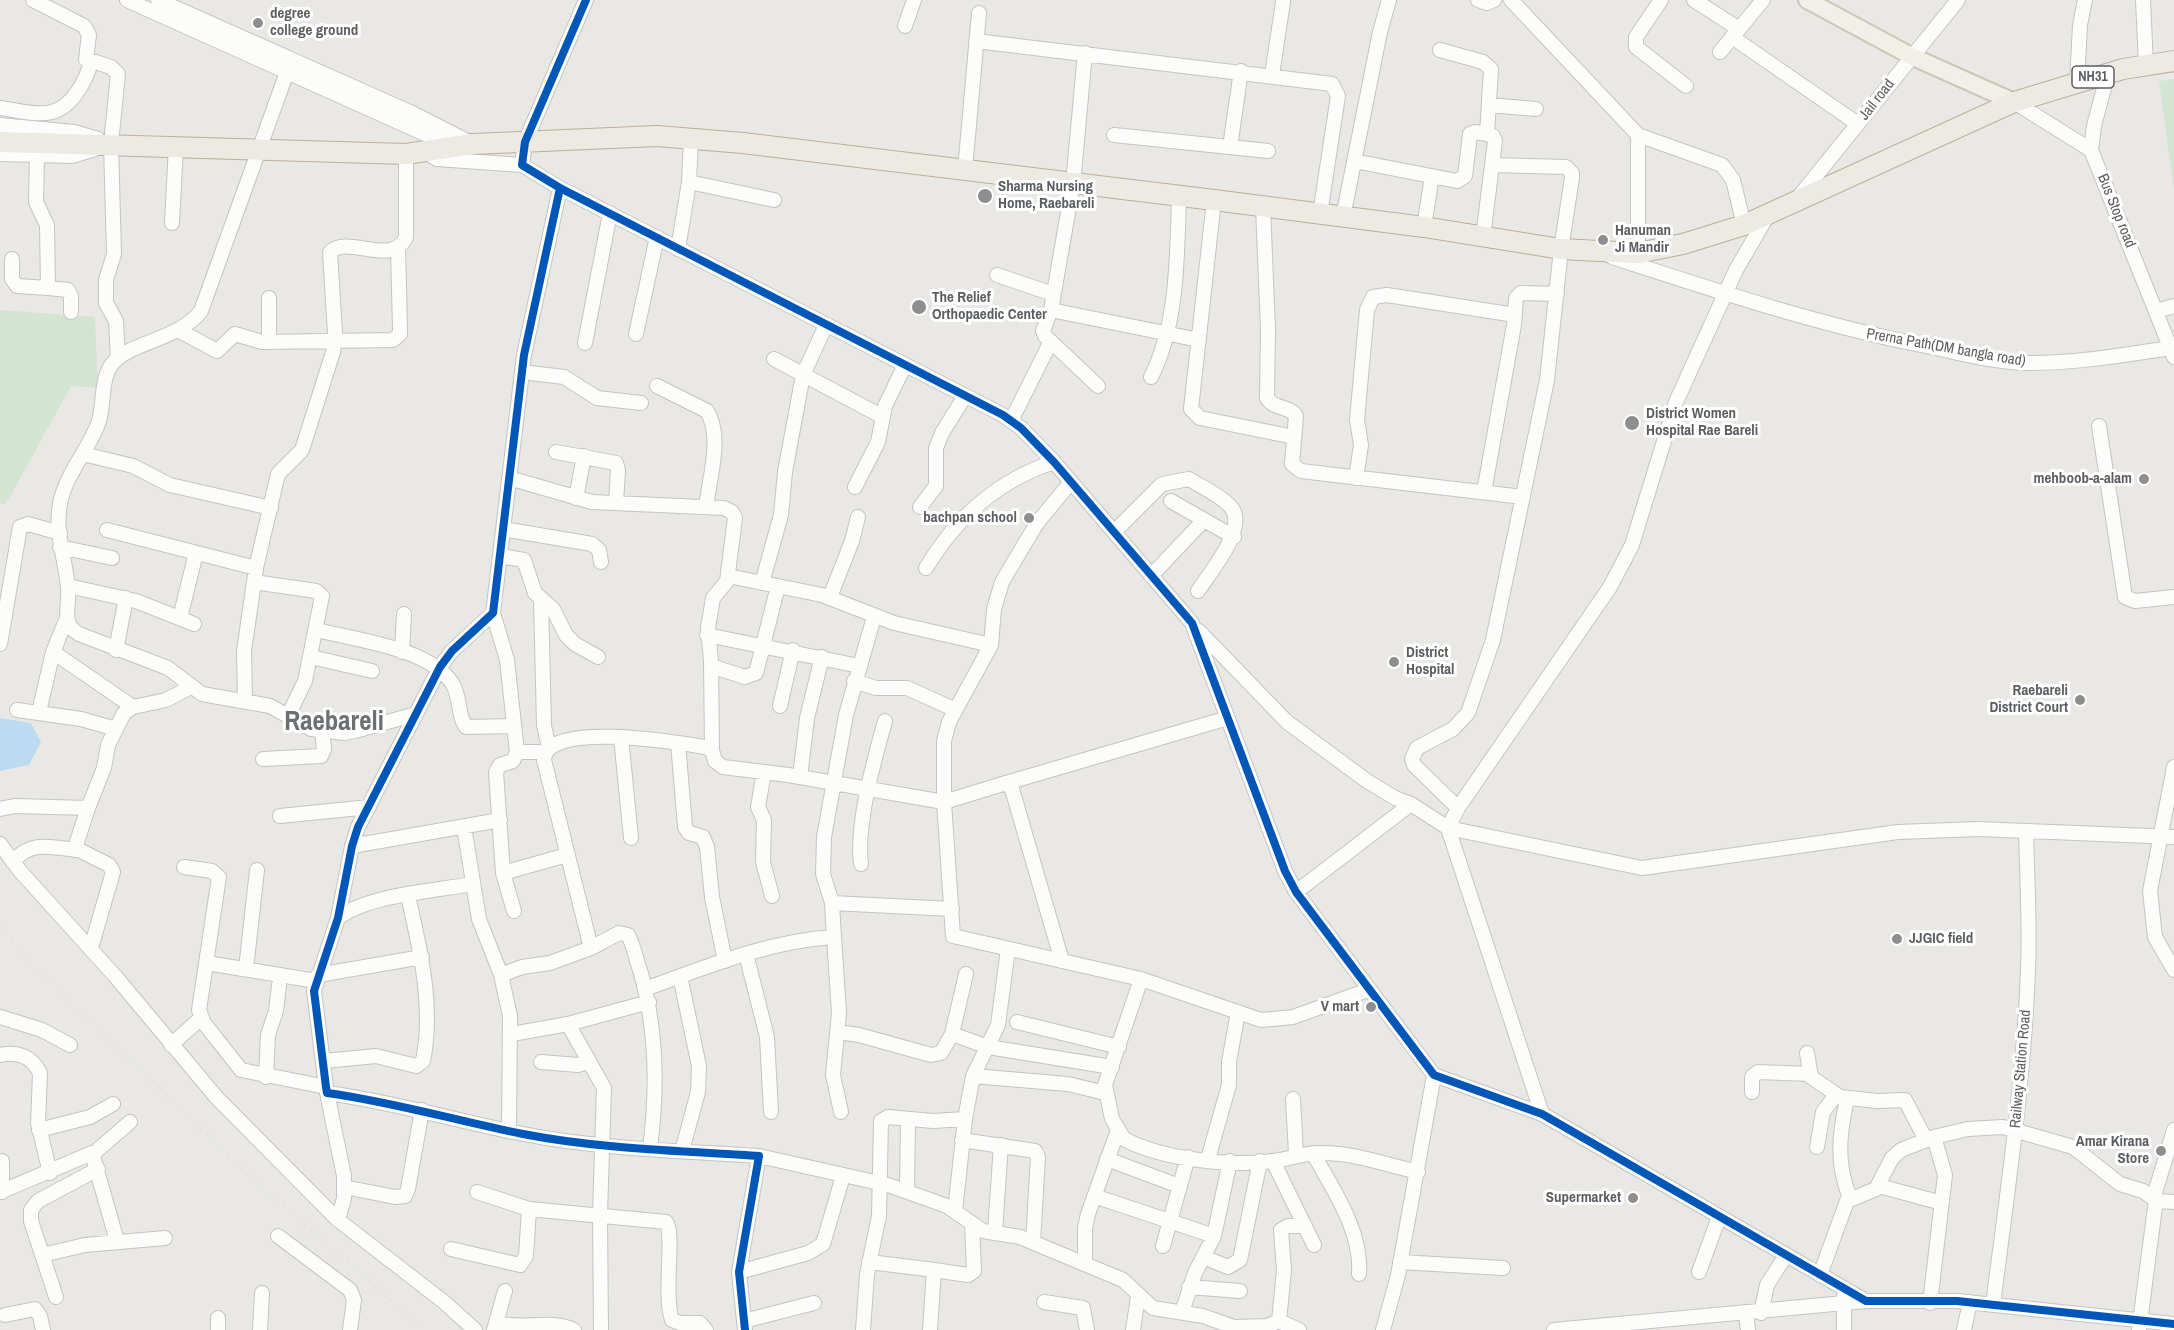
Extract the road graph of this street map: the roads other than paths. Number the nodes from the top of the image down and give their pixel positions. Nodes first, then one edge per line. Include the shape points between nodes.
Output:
1 (33, 0) edge
2 (127, 0) edge
3 (158, 0) edge
4 (586, 0) edge
5 (914, 0) edge
6 (1389, 0) edge
7 (1478, 0) edge
8 (1494, 0) edge
9 (1511, 0) edge
10 (1661, 0) edge
11 (1694, 0) edge
12 (1763, 0) edge
13 (1807, 0) edge
14 (1959, 0) edge
15 (2085, 0) edge
16 (2143, 0) edge
17 (1282, 2) dead end
18 (979, 13) dead end
19 (905, 26) dead end
20 (1735, 33) junction
21 (976, 41) junction
22 (1440, 50) dead end
23 (1720, 52) dead end
24 (1085, 53) junction
25 (1911, 56) junction
26 (2174, 61) edge
27 (91, 62) junction
28 (2146, 64) junction
29 (1241, 71) junction
30 (287, 72) junction
31 (2108, 73) junction
32 (1272, 75) junction
33 (2077, 82) junction
34 (1686, 86) dead end
35 (2014, 102) junction
36 (1489, 105) junction
37 (0, 108) edge
38 (1536, 109) dead end
39 (1858, 124) junction
40 (0, 125) edge
41 (1487, 134) junction
42 (1114, 135) dead end
43 (1638, 135) junction
44 (691, 139) junction
45 (0, 142) edge
46 (525, 142) junction
47 (111, 144) junction
48 (176, 146) junction
49 (465, 146) junction
50 (1230, 147) junction
51 (260, 148) junction
52 (34, 149) junction
53 (2091, 150) junction
54 (1268, 151) dead end
55 (415, 153) junction
56 (0, 154) edge
57 (1354, 161) junction
58 (522, 165) junction
59 (1492, 165) junction
60 (965, 170) junction
61 (1432, 176) junction
62 (689, 182) junction
63 (1073, 184) junction
64 (560, 188) junction
65 (1179, 196) junction
66 (774, 200) dead end
67 (1214, 200) junction
68 (1796, 201) junction
69 (1263, 207) junction
70 (610, 213) junction
71 (1769, 213) junction
72 (1320, 214) junction
73 (1343, 217) junction
74 (172, 223) dead end
75 (1744, 225) junction
76 (1424, 227) junction
77 (657, 237) junction
78 (1482, 237) junction
79 (398, 248) junction
80 (678, 249) junction
81 (1561, 249) junction
82 (1599, 253) junction
83 (1638, 253) junction
84 (12, 259) dead end
85 (997, 275) dead end
86 (48, 288) junction
87 (1053, 294) junction
88 (1557, 294) junction
89 (1725, 294) junction
90 (269, 298) dead end
91 (2174, 306) edge
92 (1051, 310) junction
93 (2156, 311) junction
94 (71, 312) dead end
95 (1515, 315) junction
96 (826, 325) junction
97 (178, 330) junction
98 (1166, 333) junction
99 (636, 334) dead end
100 (1199, 339) junction
101 (269, 342) junction
102 (335, 342) junction
103 (585, 343) dead end
104 (1050, 343) junction
105 (2172, 352) edge
106 (118, 358) junction
107 (774, 359) dead end
108 (905, 365) junction
109 (522, 372) junction
110 (803, 375) junction
111 (1151, 377) dead end
112 (657, 386) dead end
113 (1098, 386) dead end
114 (965, 396) junction
115 (641, 403) dead end
116 (883, 417) junction
117 (1011, 421) junction
118 (2099, 426) dead end
119 (1294, 437) junction
120 (556, 452) dead end
121 (83, 454) junction
122 (584, 456) junction
123 (1054, 462) junction
124 (509, 478) junction
125 (1356, 478) junction
126 (1071, 482) junction
127 (855, 487) dead end
128 (1484, 492) junction
129 (1523, 496) junction
130 (576, 498) junction
131 (1172, 501) dead end
132 (616, 503) junction
133 (706, 507) junction
134 (920, 507) dead end
135 (271, 508) junction
136 (858, 517) dead end
137 (1204, 520) junction
138 (107, 530) dead end
139 (503, 530) junction
140 (1114, 532) junction
141 (1234, 537) junction
142 (60, 540) junction
143 (196, 553) junction
144 (500, 556) junction
145 (112, 558) dead end
146 (601, 562) dead end
147 (256, 568) junction
148 (926, 568) dead end
149 (728, 576) junction
150 (1151, 576) junction
151 (254, 582) junction
152 (762, 583) junction
153 (68, 586) junction
154 (778, 586) junction
155 (1198, 591) dead end
156 (830, 597) junction
157 (2174, 597) edge
158 (126, 598) junction
159 (541, 599) junction
160 (493, 613) junction
161 (404, 614) dead end
162 (874, 617) junction
163 (67, 618) junction
164 (180, 618) junction
165 (1192, 623) junction
166 (194, 624) dead end
167 (317, 630) junction
168 (708, 635) junction
169 (0, 644) edge
170 (764, 645) junction
171 (992, 645) junction
172 (116, 650) junction
173 (793, 650) junction
174 (53, 652) junction
175 (402, 652) junction
176 (311, 657) junction
177 (598, 657) dead end
178 (822, 657) junction
179 (711, 666) junction
180 (859, 666) junction
181 (440, 668) junction
182 (372, 671) dead end
183 (854, 681) junction
184 (191, 687) junction
185 (245, 700) junction
186 (780, 706) dead end
187 (134, 707) junction
188 (17, 710) dead end
189 (956, 710) junction
190 (39, 712) junction
191 (416, 714) junction
192 (288, 716) junction
193 (1228, 718) junction
194 (885, 721) dead end
195 (513, 726) junction
196 (116, 729) junction
197 (322, 731) junction
198 (621, 737) junction
199 (678, 743) junction
200 (547, 749) junction
201 (711, 750) junction
202 (517, 752) junction
203 (263, 759) dead end
204 (2174, 767) edge
205 (764, 772) junction
206 (800, 777) junction
207 (832, 783) junction
208 (1006, 783) junction
209 (869, 789) junction
210 (944, 802) junction
211 (1412, 804) junction
212 (2171, 806) edge
213 (369, 807) junction
214 (88, 808) junction
215 (1458, 808) junction
216 (0, 809) edge
217 (280, 816) dead end
218 (500, 819) junction
219 (464, 827) junction
220 (1448, 828) junction
221 (2026, 831) junction
222 (2168, 836) edge
223 (631, 838) dead end
224 (0, 844) edge
225 (352, 846) junction
226 (76, 850) junction
227 (567, 855) junction
228 (13, 862) junction
229 (861, 864) dead end
230 (184, 867) dead end
231 (257, 870) dead end
232 (503, 873) junction
233 (472, 884) junction
234 (1296, 892) junction
235 (408, 896) junction
236 (772, 896) dead end
237 (832, 903) junction
238 (952, 909) junction
239 (514, 911) dead end
240 (338, 918) junction
241 (834, 937) junction
242 (91, 948) junction
243 (591, 948) junction
244 (1008, 949) junction
245 (746, 954) junction
246 (422, 957) junction
247 (725, 961) junction
248 (1062, 961) junction
249 (207, 963) junction
250 (246, 969) junction
251 (2174, 970) edge
252 (966, 974) dead end
253 (501, 975) junction
254 (680, 976) junction
255 (317, 978) junction
256 (1141, 979) junction
257 (279, 985) dead end
258 (1368, 990) junction
259 (647, 995) junction
260 (1238, 1012) junction
261 (0, 1017) edge
262 (201, 1018) junction
263 (1017, 1022) dead end
264 (568, 1024) junction
265 (838, 1032) junction
266 (512, 1034) junction
267 (952, 1034) junction
268 (70, 1045) dead end
269 (171, 1045) junction
270 (988, 1047) junction
271 (1119, 1047) junction
272 (1807, 1053) dead end
273 (0, 1055) edge
274 (324, 1061) junction
275 (541, 1062) dead end
276 (589, 1062) junction
277 (1112, 1067) junction
278 (1810, 1074) junction
279 (1434, 1075) junction
280 (973, 1076) junction
281 (266, 1077) junction
282 (326, 1090) junction
283 (1752, 1092) dead end
284 (1105, 1093) junction
285 (1841, 1097) junction
286 (1293, 1098) dead end
287 (113, 1104) dead end
288 (422, 1110) junction
289 (771, 1112) dead end
290 (841, 1112) dead end
291 (1542, 1114) junction
292 (908, 1119) junction
293 (964, 1119) junction
294 (130, 1122) dead end
295 (39, 1130) junction
296 (1118, 1130) junction
297 (2174, 1130) edge
298 (509, 1131) junction
299 (2016, 1131) junction
300 (1930, 1138) junction
301 (962, 1140) junction
302 (604, 1144) junction
303 (1001, 1145) junction
304 (1817, 1147) dead end
305 (650, 1149) junction
306 (682, 1151) junction
307 (1313, 1153) junction
308 (93, 1154) junction
309 (1296, 1154) junction
310 (759, 1156) junction
311 (1188, 1157) junction
312 (1107, 1159) junction
313 (1208, 1159) junction
314 (3, 1161) dead end
315 (1230, 1161) junction
316 (1266, 1161) junction
317 (98, 1168) junction
318 (1418, 1172) junction
319 (50, 1173) junction
320 (843, 1176) junction
321 (880, 1183) junction
322 (1179, 1185) junction
323 (1879, 1186) junction
324 (344, 1187) junction
325 (907, 1191) junction
326 (1, 1192) edge
327 (477, 1192) dead end
328 (1094, 1196) junction
329 (1850, 1198) junction
330 (2156, 1198) junction
331 (2174, 1202) edge
332 (1942, 1203) junction
333 (529, 1209) junction
334 (955, 1211) junction
335 (600, 1214) junction
336 (1719, 1217) junction
337 (339, 1220) junction
338 (1170, 1220) junction
339 (972, 1223) junction
340 (1305, 1226) junction
341 (995, 1231) junction
342 (278, 1236) dead end
343 (1214, 1236) junction
344 (165, 1238) dead end
345 (117, 1241) junction
346 (1033, 1242) junction
347 (1314, 1245) dead end
348 (1163, 1246) dead end
349 (451, 1249) dead end
350 (42, 1255) junction
351 (1786, 1255) junction
352 (1203, 1257) junction
353 (869, 1262) junction
354 (1400, 1262) junction
355 (1084, 1264) junction
356 (1503, 1268) dead end
357 (935, 1270) junction
358 (739, 1272) junction
359 (1699, 1272) dead end
360 (1359, 1274) dead end
361 (1820, 1275) junction
362 (1189, 1287) junction
363 (1844, 1288) junction
364 (505, 1291) dead end
365 (1240, 1291) dead end
366 (262, 1293) dead end
367 (56, 1297) dead end
368 (1138, 1297) junction
369 (1866, 1301) junction
370 (1044, 1302) dead end
371 (1970, 1302) junction
372 (814, 1303) dead end
373 (1844, 1303) junction
374 (1930, 1303) junction
375 (1993, 1305) junction
376 (1182, 1312) junction
377 (1761, 1313) junction
378 (1746, 1314) junction
379 (5, 1315) dead end
380 (1279, 1321) junction
381 (2174, 1323) edge
382 (496, 1326) edge
383 (745, 1326) edge
384 (2140, 1326) edge
385 (43, 1330) edge
386 (260, 1330) edge
387 (350, 1330) edge
388 (475, 1330) edge
389 (574, 1330) edge
390 (601, 1330) edge
391 (706, 1330) edge
392 (863, 1330) edge
393 (930, 1330) edge
394 (1087, 1330) edge
395 (1133, 1330) edge
396 (1299, 1330) edge
397 (1383, 1330) edge
398 (1554, 1330) edge
399 (1748, 1330) edge
400 (1844, 1330) edge
401 (1964, 1330) edge

1 - 27 street via 84,26 89,35 86,59
2 - 30 street
3 - 49 street via 412,113
4 - 46 street
5 - 19 street
6 - 57 street
7 - 8 street
9 - 43 street
10 - 34 street via 1636,37 1636,46
11 - 20 street
12 - 20 street
13 - 25 main road
14 - 25 street, Jail road
15 - 33 street
16 - 28 street
17 - 32 street
18 - 21 street
20 - 23 street
20 - 39 street
21 - 24 street
21 - 60 street
22 - 36 street via 1488,65
24 - 29 street
24 - 63 street
25 - 35 main road
25 - 39 street, Jail road
26 - 28 highway, NH31
27 - 37 street via 80,88 60,108 43,113
27 - 47 street via 111,67 118,74
28 - 31 highway, NH31
29 - 32 street
29 - 50 street
30 - 49 street
30 - 51 street
31 - 33 highway, NH31
31 - 53 street
32 - 72 street via 1325,82 1336,88
33 - 35 highway, NH31
35 - 53 street
35 - 68 highway, NH31
36 - 38 street
36 - 41 street
39 - 68 street, Jail road
40 - 47 street via 74,132
41 - 59 street via 1495,141
41 - 61 street via 1470,134 1465,176 1461,180
42 - 50 street
43 - 75 street via 1722,165 1733,180
43 - 83 street
44 - 46 highway, NH31 via 627,136
44 - 60 highway, NH31
44 - 62 street
45 - 52 highway, NH31
46 - 49 highway, NH31
46 - 58 street
47 - 48 highway, NH31
47 - 52 highway, NH31
47 - 106 street via 114,254 106,275 106,303 116,321
48 - 51 highway, NH31
48 - 74 street
49 - 55 highway, NH31
50 - 54 street
51 - 55 highway, NH31
51 - 97 street via 207,300 195,319
52 - 56 street
52 - 86 street via 36,202 48,225
53 - 93 street, Bus Stop road
55 - 58 street via 437,159
55 - 79 street via 406,237
57 - 61 street
57 - 73 street
58 - 64 street
59 - 78 street
59 - 81 street via 1570,170
60 - 63 highway, NH31
61 - 76 street
62 - 66 street
62 - 80 street
63 - 65 highway, NH31
63 - 87 street
64 - 70 street
64 - 109 street
65 - 67 highway, NH31
65 - 98 street via 1177,259
67 - 69 highway, NH31
67 - 100 street
68 - 71 highway, NH31
69 - 72 highway, NH31
69 - 119 street via 1268,398 1275,406 1294,411
70 - 77 street
70 - 103 street
71 - 75 highway, NH31
71 - 89 street
72 - 73 highway, NH31
73 - 76 highway, NH31
75 - 83 highway, NH31
76 - 78 highway, NH31
77 - 80 street
77 - 99 street
78 - 81 highway, NH31
79 - 102 street via 400,334 393,340
79 - 102 street via 339,248 330,252
80 - 96 street
81 - 82 highway, NH31
81 - 88 street
82 - 83 highway, NH31
82 - 89 street, Prerna Path(DM bangla road)
84 - 86 street via 12,279 17,286
85 - 87 street
86 - 94 street via 68,290
87 - 92 street
88 - 95 street via 1521,293 1516,298
88 - 129 street via 1547,380
89 - 105 street, Prerna Path(DM bangla road) via 1867,335 2027,363
89 - 215 street via 1676,402 1632,545 1610,587
90 - 101 street
91 - 93 street
92 - 98 street
92 - 104 street via 1043,331
93 - 105 street, Bus Stop road
95 - 125 street via 1387,295 1373,297 1367,310
95 - 128 street
96 - 108 street
96 - 110 street
97 - 101 street via 217,351 235,334
97 - 106 street
98 - 100 street
98 - 111 street
100 - 119 street via 1193,414
101 - 102 street
102 - 135 street via 302,450 281,469
104 - 113 street
104 - 117 street
106 - 121 street via 107,374 100,418
107 - 110 street
108 - 114 street
108 - 116 street
109 - 115 street via 572,380 597,398
109 - 124 street
110 - 116 street
110 - 152 street via 781,515
112 - 133 street via 707,411 712,418 715,434
114 - 117 street
114 - 134 street via 939,440 936,486
116 - 127 street via 878,442
117 - 123 street
118 - 157 street via 2125,597 2135,602
119 - 125 street via 1290,458 1296,469
120 - 122 street
121 - 135 street via 133,466 170,485
121 - 142 street via 61,499
122 - 130 street
122 - 132 street via 616,463
123 - 126 street
123 - 148 street via 1028,472 981,501
124 - 130 street
124 - 139 street
125 - 128 street
126 - 140 street
126 - 171 street via 1037,523 1002,582 994,609
128 - 129 street
129 - 215 street via 1493,640 1468,713 1453,729 1413,753 1414,765
130 - 132 street
131 - 137 street
132 - 133 street
133 - 149 street via 729,510 735,518
135 - 147 street
136 - 156 street
137 - 141 street
137 - 150 street
138 - 143 street
139 - 144 street
139 - 146 street via 592,544 599,550
140 - 141 street via 1162,484 1189,479 1230,506
140 - 150 street
141 - 155 street
142 - 145 street
142 - 153 street
142 - 169 street via 28,524 20,527
143 - 147 street
143 - 164 street
144 - 159 street via 524,560 533,589
144 - 160 street
147 - 151 street
149 - 152 street
149 - 168 street via 725,586 713,598
150 - 165 street
151 - 167 street via 320,592 323,600
151 - 185 street via 244,651
152 - 154 street
153 - 158 street
153 - 163 street
154 - 156 street
154 - 170 street
156 - 162 street
158 - 164 street
158 - 172 street
159 - 177 street via 554,609 570,640
159 - 200 street
160 - 181 street via 452,651
160 - 195 street via 507,660
161 - 175 street
162 - 171 street
162 - 180 street
163 - 172 street via 74,631
163 - 174 street
164 - 166 street
165 - 193 street
165 - 211 street via 1287,722 1367,781
167 - 175 street
167 - 176 street
168 - 170 street
168 - 179 street
170 - 173 street
170 - 179 street via 759,668 753,675 745,677
171 - 189 street
172 - 184 street via 168,668
173 - 178 street
173 - 186 street
174 - 187 street
174 - 190 street
175 - 181 street
176 - 182 street
176 - 192 street via 305,681
178 - 180 street
178 - 206 street via 807,718
179 - 201 street
180 - 183 street
181 - 191 street
181 - 195 street via 455,688 466,727
183 - 189 street via 876,688 907,688
183 - 207 street
184 - 185 street via 202,694
184 - 187 street via 166,700
185 - 192 street via 270,706
187 - 196 street via 124,713
188 - 190 street
189 - 210 street via 944,741
190 - 196 street
191 - 197 street via 355,731
191 - 213 street
192 - 197 street
193 - 208 street
193 - 234 street
194 - 209 street
195 - 202 street
196 - 214 street
197 - 203 street via 321,756
198 - 199 street
198 - 200 street via 576,738
198 - 223 street
199 - 201 street
199 - 247 street via 685,827 689,833 702,837 707,847
200 - 202 street
200 - 227 street via 544,760
201 - 205 street via 715,761 723,767
202 - 218 street via 513,761 497,769
204 - 212 street
205 - 206 street
205 - 236 street via 758,807 764,820 763,862
206 - 207 street
207 - 209 street
207 - 237 street via 823,863
208 - 210 street
208 - 248 street via 1012,789
209 - 210 street
209 - 229 street via 860,842
210 - 238 street
211 - 220 street
211 - 234 street
212 - 222 street
213 - 217 street
213 - 225 street
214 - 216 street
214 - 226 street
215 - 220 street
218 - 219 street
218 - 232 street
219 - 225 street
219 - 233 street
220 - 221 street via 1642,868 1898,832
220 - 291 street
221 - 222 street
221 - 299 street, Railway Station Road via 2028,967
222 - 251 street via 2152,872 2151,913 2155,937
224 - 228 street
225 - 240 street
226 - 228 street via 34,846
226 - 242 street via 109,865 113,872
227 - 232 street
227 - 243 street
228 - 242 street
230 - 249 street via 212,871 219,877
231 - 250 street
232 - 239 street
233 - 235 street
233 - 253 street via 479,919
234 - 258 street
235 - 240 street via 357,906
235 - 246 street
237 - 238 street
237 - 241 street
238 - 244 street via 952,936
240 - 255 street
241 - 245 street
241 - 265 street
242 - 269 street
243 - 253 street
243 - 259 street via 619,933 628,935
244 - 248 street
244 - 270 street via 998,1025
245 - 247 street
245 - 289 street via 767,1037
246 - 255 street
246 - 274 street via 426,1011 421,1064 412,1066 376,1056
247 - 254 street
248 - 256 street
249 - 250 street
249 - 262 street
250 - 255 street
252 - 267 street
253 - 266 street
254 - 259 street
254 - 306 street via 699,1066 698,1092
255 - 274 street via 318,1026
256 - 260 street
256 - 271 street
257 - 281 street via 268,1035
258 - 260 street via 1283,1020 1261,1020
258 - 279 street
259 - 264 street
259 - 305 street via 654,1031
260 - 313 street via 1228,1085
261 - 268 street via 42,1030
262 - 269 street
262 - 281 street via 241,1070
263 - 271 street
264 - 266 street
264 - 276 street
265 - 267 street via 931,1055 941,1053
265 - 290 street via 833,1075
266 - 298 street
267 - 270 street
269 - 337 street via 251,1136
270 - 277 street
270 - 280 street
271 - 277 street
272 - 278 street
273 - 295 street via 20,1053 38,1068
274 - 282 street
275 - 276 street
276 - 302 street via 604,1088
277 - 284 street
278 - 283 street via 1758,1072 1752,1077
278 - 285 street via 1815,1082
279 - 291 street
279 - 318 street
280 - 284 street via 1068,1084
280 - 293 street
281 - 282 street
282 - 288 street
282 - 324 street
284 - 296 street
285 - 300 street via 1905,1100
285 - 304 street via 1823,1112
285 - 329 street via 1841,1172
286 - 309 street
287 - 295 street via 90,1117
288 - 298 street
288 - 324 street via 405,1196
291 - 336 street
292 - 293 street
292 - 321 street via 888,1117 882,1121
292 - 325 street
293 - 301 street
294 - 308 street
295 - 319 street
296 - 311 street via 1132,1143
296 - 312 street
297 - 330 street
298 - 302 street
299 - 300 street via 1987,1126
299 - 330 street via 2073,1147 2120,1184
299 - 375 street, Railway Station Road
300 - 323 street via 1892,1158
300 - 332 street via 1944,1164
301 - 303 street
301 - 334 street
302 - 305 street
302 - 335 street
303 - 341 street
303 - 346 street via 1037,1154
305 - 306 street
306 - 310 street
307 - 309 street
307 - 318 street via 1337,1153
307 - 360 street via 1351,1225
308 - 317 street
308 - 319 street
309 - 316 street
310 - 320 street
310 - 358 street
311 - 313 street
311 - 322 street
312 - 322 street
312 - 328 street
313 - 315 street
314 - 326 street
315 - 316 street
315 - 343 street
316 - 340 street
316 - 352 street via 1239,1260 1228,1267
317 - 345 street
317 - 350 street via 33,1205 30,1216
318 - 354 street
319 - 326 street
320 - 321 street
320 - 358 street via 823,1244 808,1253
321 - 325 street
321 - 353 street via 877,1233
322 - 338 street
323 - 329 street via 1870,1193
323 - 332 street
324 - 337 street
325 - 334 street
327 - 333 street
328 - 338 street
328 - 355 street via 1085,1228
329 - 361 street
330 - 331 street
330 - 384 street
332 - 374 street
333 - 335 street
333 - 349 street via 526,1256 520,1265
334 - 339 street
335 - 390 street
335 - 391 street via 666,1222 671,1231 667,1286 672,1320 700,1323
336 - 351 street
336 - 359 street
337 - 388 street
338 - 343 street
338 - 348 street
339 - 341 street via 983,1231
339 - 357 street via 973,1274
340 - 347 street
340 - 380 street via 1281,1230 1284,1270
341 - 346 street
342 - 387 street via 350,1290 354,1300
343 - 352 street
344 - 345 street
345 - 350 street
346 - 355 street
350 - 367 street
351 - 361 street
351 - 377 street via 1767,1285
352 - 362 street
353 - 357 street
353 - 392 street
354 - 356 street
354 - 397 street
355 - 368 street via 1123,1280
357 - 393 street
358 - 383 street
361 - 363 street
362 - 365 street
362 - 376 street
363 - 369 street
363 - 373 street
364 - 382 street
366 - 386 street
368 - 376 street via 1153,1308
368 - 395 street
369 - 373 street
369 - 374 street
370 - 394 street via 1083,1308
371 - 374 street
371 - 375 street
371 - 401 street
372 - 383 street
373 - 377 street
373 - 400 street
375 - 384 street
376 - 380 street via 1234,1327 1267,1326
377 - 378 street
378 - 398 street
378 - 399 street
379 - 385 street via 34,1309
380 - 396 street
381 - 384 street
382 - 389 street via 556,1326

